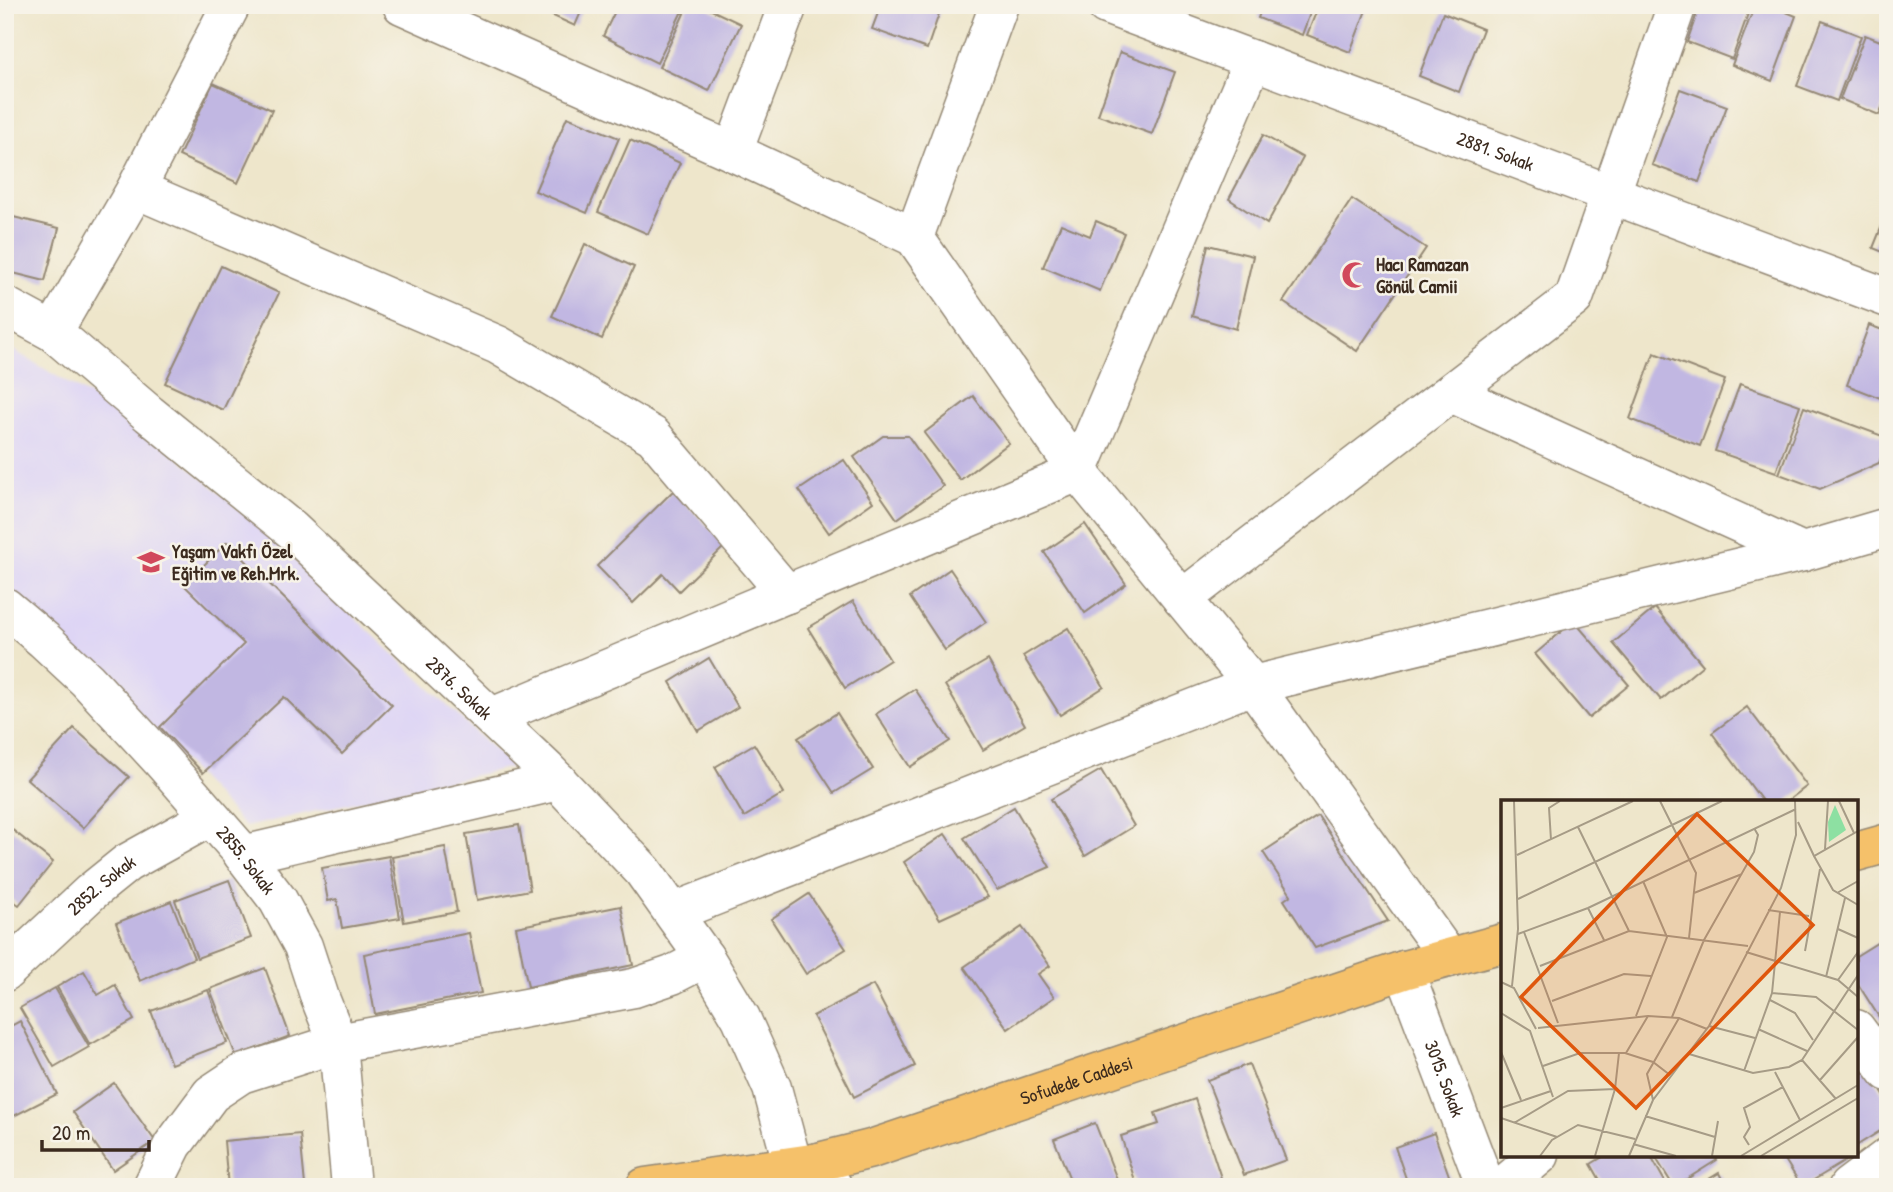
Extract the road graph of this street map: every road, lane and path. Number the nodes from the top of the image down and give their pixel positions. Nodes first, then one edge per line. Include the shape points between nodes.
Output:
1 (231, 5) edge
2 (402, 5) edge
3 (788, 5) edge
4 (999, 5) edge
5 (1106, 5) edge
6 (1677, 5) edge
7 (1253, 60) junction
8 (733, 152) junction
9 (136, 189) junction
10 (1611, 194) junction
11 (914, 237) junction
12 (1888, 298) edge
13 (5, 306) edge
14 (53, 332) junction
15 (1451, 393) junction
16 (1078, 472) junction
17 (1888, 527) edge
18 (1802, 552) junction
19 (787, 594) junction
20 (1182, 599) junction
21 (5, 607) edge
22 (1253, 685) junction
23 (492, 717) junction
24 (558, 781) junction
25 (210, 817) junction
26 (1888, 843) edge
27 (1858, 851) edge
28 (243, 855) junction
29 (674, 912) junction
30 (1501, 944) edge
31 (705, 958) junction
32 (1449, 958) junction
33 (1404, 970) junction
34 (5, 972) edge
35 (1858, 1032) edge
36 (338, 1043) junction
37 (1888, 1072) edge
38 (1538, 1157) edge
39 (1888, 1157) edge
40 (815, 1172) edge
41 (152, 1187) edge
42 (351, 1187) edge
43 (645, 1187) edge
44 (1486, 1187) edge
45 (1502, 1187) edge
46 (1848, 1187) edge

1 - 9 street
2 - 8 street
3 - 8 street
4 - 11 street
5 - 7 street, 2881. Sokak
6 - 10 street
7 - 10 street, 2881. Sokak
7 - 16 street
8 - 11 street
9 - 14 street
9 - 19 street via 498,345 653,436
10 - 12 street, 2881. Sokak
10 - 15 street via 1574,298
11 - 16 street
13 - 14 street, 2876. Sokak
14 - 23 street, 2876. Sokak via 292,530
15 - 18 street
15 - 20 street
16 - 19 street
16 - 20 street
17 - 18 street
18 - 22 street
19 - 23 street
20 - 22 street
21 - 25 street, 2855. Sokak via 87,680
22 - 29 street
22 - 32 street
23 - 24 street, 2876. Sokak
24 - 28 street
24 - 29 street, 2876. Sokak via 643,871
25 - 28 street, 2855. Sokak
25 - 34 street, 2852. Sokak via 127,863
26 - 27 main road
28 - 36 street, 2855. Sokak via 278,900 303,946
29 - 31 street, 2876. Sokak
30 - 32 main road, Sofudede Caddesi
31 - 36 street via 634,988
31 - 40 street, 2876. Sokak via 741,1018
32 - 33 main road, Sofudede Caddesi
33 - 40 main road, Sofudede Caddesi via 884,1144
33 - 44 street, 3015. Sokak
35 - 37 street
36 - 41 street via 241,1074 211,1094 173,1145
36 - 42 street, 2855. Sokak
38 - 45 street
39 - 46 street
40 - 43 main road, Sofudede Caddesi

